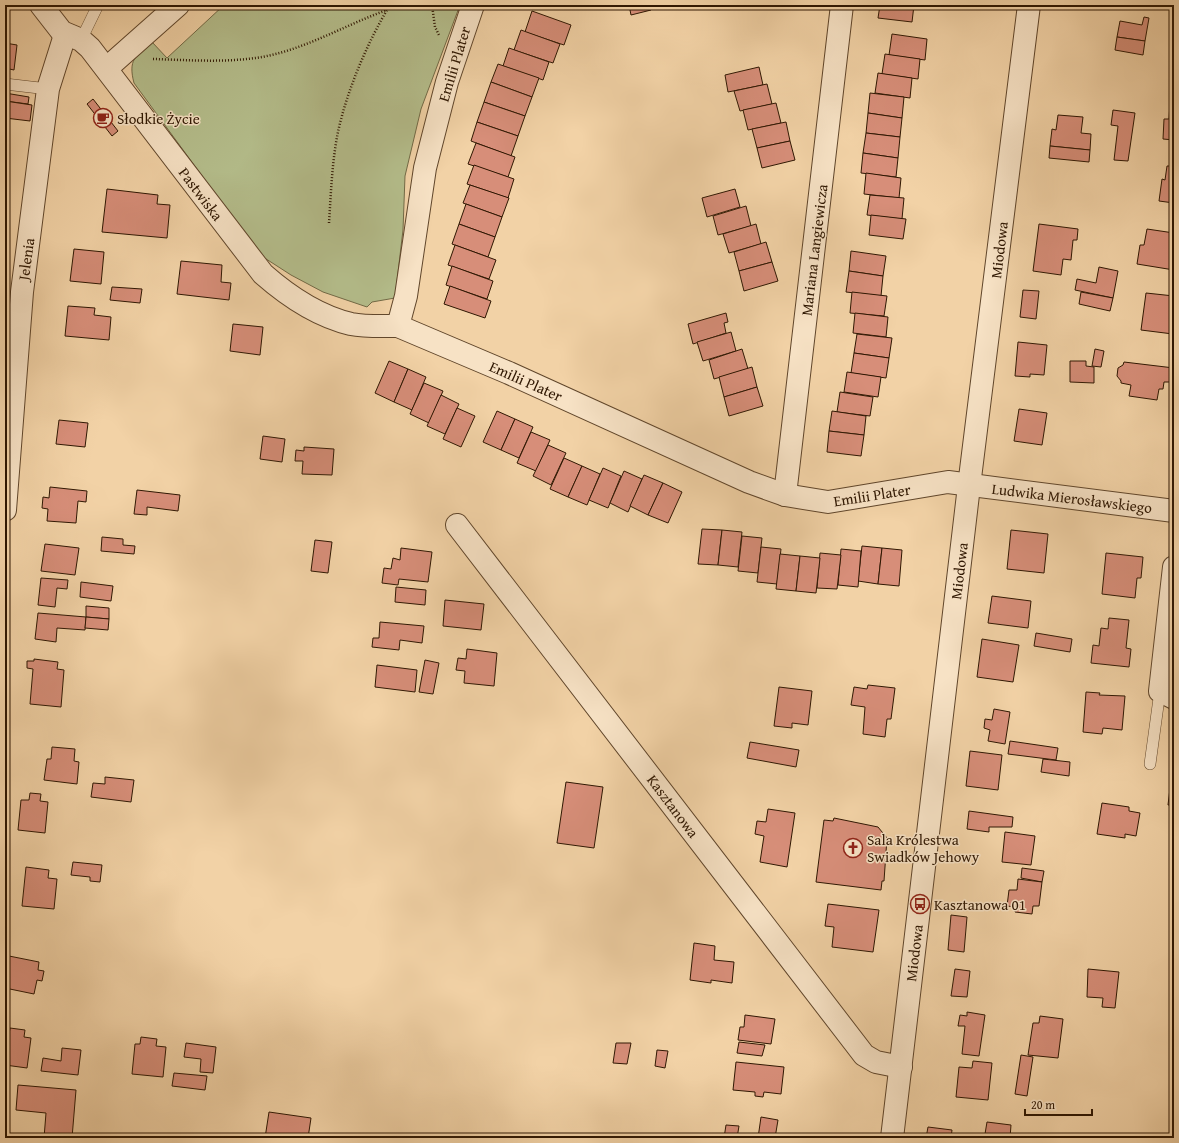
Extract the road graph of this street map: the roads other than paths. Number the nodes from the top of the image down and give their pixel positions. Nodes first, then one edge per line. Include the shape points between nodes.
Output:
1 (41, 5) edge
2 (98, 5) edge
3 (178, 5) edge
4 (473, 5) edge
5 (842, 5) edge
6 (1029, 5) edge
7 (73, 37) junction
8 (107, 68) junction
9 (5, 84) edge
10 (48, 89) junction
11 (398, 326) junction
12 (969, 486) junction
13 (785, 495) junction
14 (5, 510) edge
15 (1174, 511) edge
16 (457, 525) dead end
17 (1174, 567) edge
18 (1167, 695) edge
19 (1150, 764) dead end
20 (901, 1067) junction
21 (892, 1138) edge

1 - 7 street, Pastwiska
2 - 7 lane
3 - 8 street
4 - 11 street, Emilii Plater via 447,82 425,168 406,296
5 - 13 street, Mariana Langiewicza
6 - 12 street, Miodowa
7 - 8 street, Pastwiska
7 - 10 street, Jelenia
8 - 11 street, Pastwiska via 263,274 284,292 327,316 352,324
9 - 10 lane
10 - 14 street, Jelenia via 22,292
11 - 13 street, Emilii Plater via 509,373 749,482
12 - 13 street, Emilii Plater via 948,482 828,502
12 - 15 street, Ludwika Mierosławskiego
12 - 20 street, Miodowa
16 - 20 street, Kasztanowa via 864,1055 876,1062
17 - 18 street
18 - 19 lane
20 - 21 street, Miodowa

